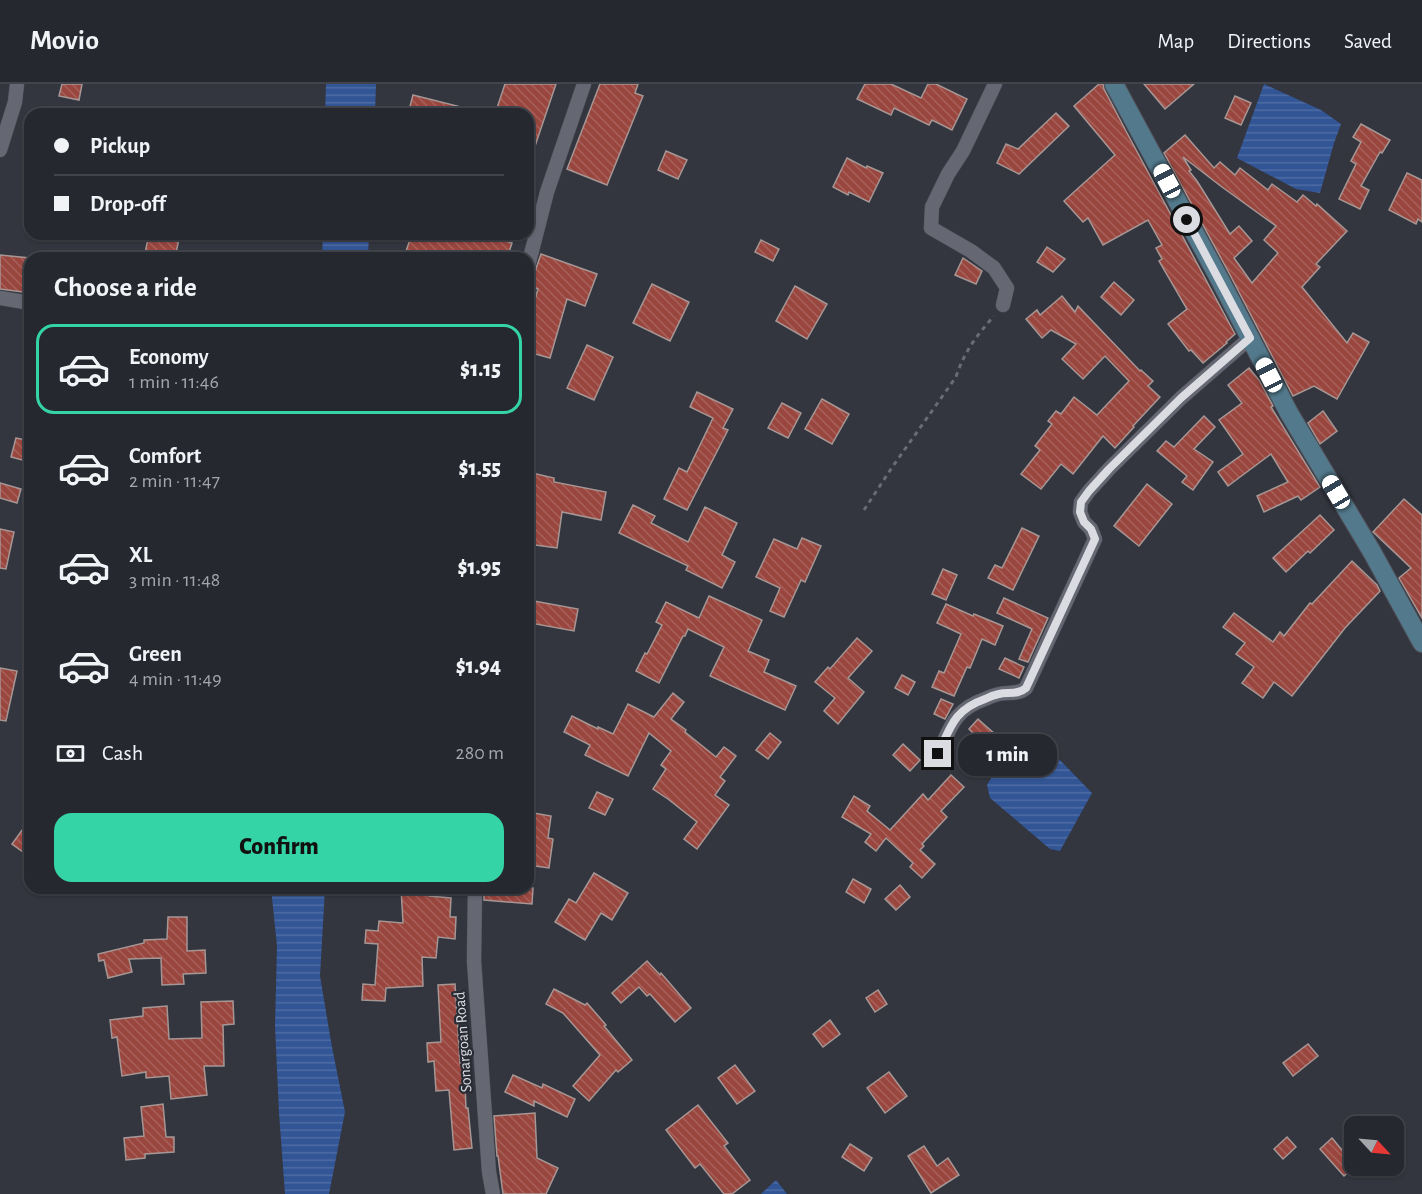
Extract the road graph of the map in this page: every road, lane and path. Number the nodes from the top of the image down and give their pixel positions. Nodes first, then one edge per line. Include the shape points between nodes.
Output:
1 (17, 84) edge
2 (584, 84) edge
3 (995, 84) edge
4 (1114, 84) edge
5 (0, 150) edge
6 (532, 252) edge
7 (0, 298) edge
8 (24, 302) edge
9 (1003, 305) joint
10 (1250, 338) junction
11 (864, 510) dead end
12 (1422, 643) edge
13 (938, 754) dead end
14 (475, 894) edge
15 (493, 1194) edge

1 - 5 street
2 - 6 street via 547,192
3 - 9 street via 932,207 931,228 994,267 1007,288
4 - 10 main road
7 - 8 street
9 - 11 path via 975,337 956,377
10 - 12 main road
10 - 13 street via 1181,398 1081,502 1080,512 1095,539 1026,688 974,702 960,712
14 - 15 street, Sonargoan Road via 474,962

